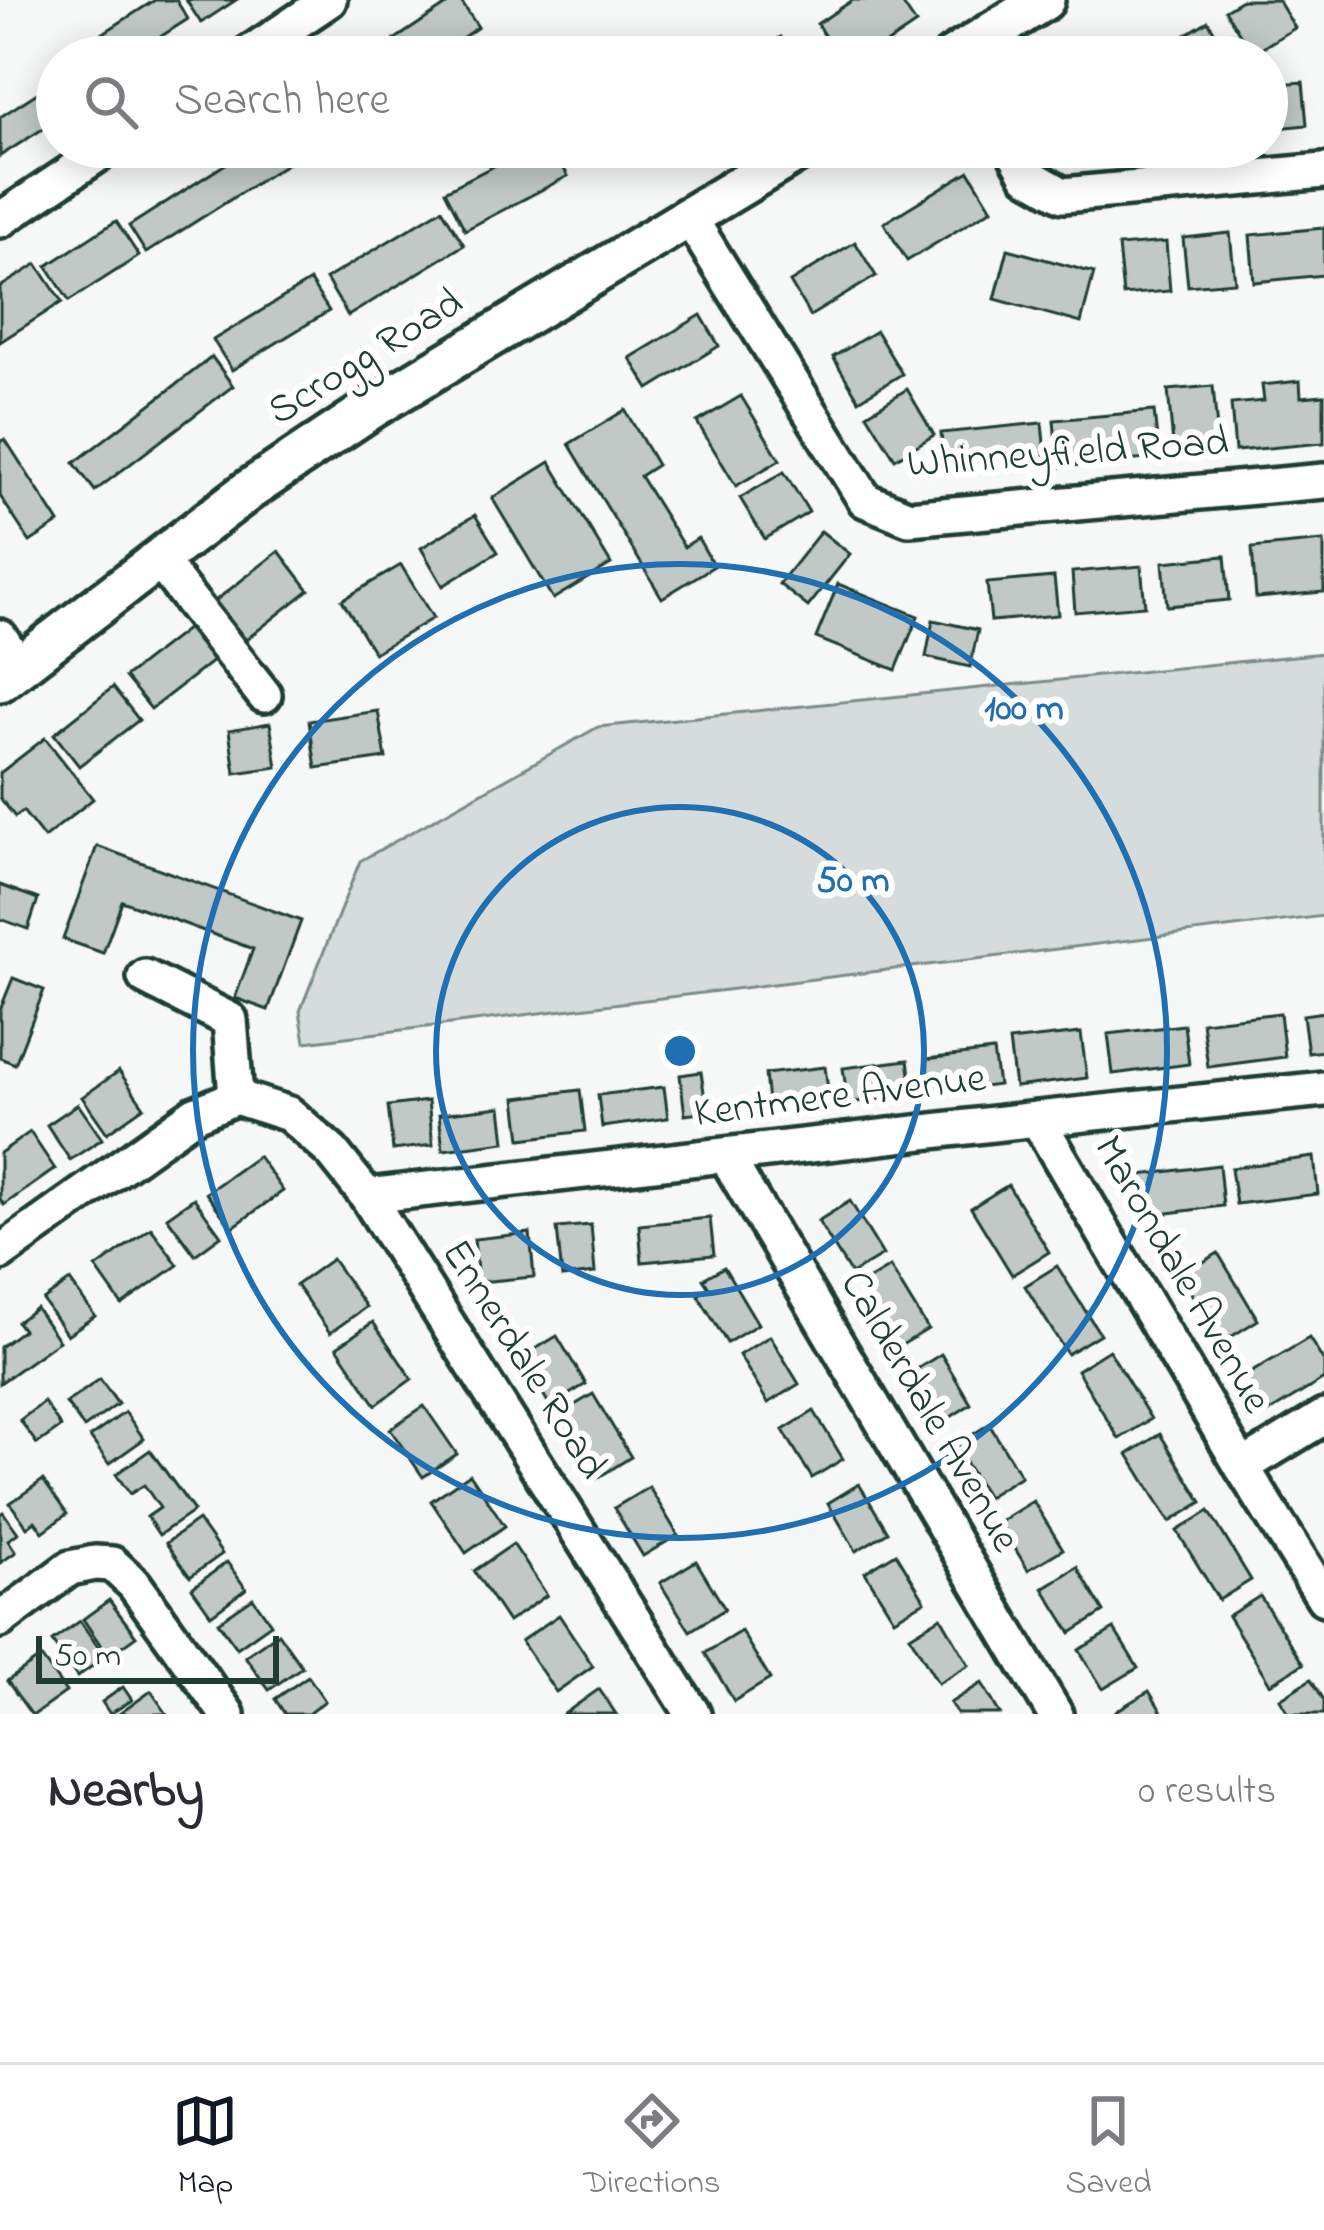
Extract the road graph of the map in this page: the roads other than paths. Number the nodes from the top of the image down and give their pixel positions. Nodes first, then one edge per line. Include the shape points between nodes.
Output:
1 (329, 0) edge
2 (1044, 0) edge
3 (275, 36) edge
4 (989, 36) edge
5 (78, 168) edge
6 (770, 168) edge
7 (1024, 168) edge
8 (1324, 171) edge
9 (689, 217) junction
10 (0, 220) edge
11 (1324, 481) edge
12 (158, 559) junction
13 (6, 661) edge
14 (264, 694) dead end
15 (146, 977) dead end
16 (1324, 1089) edge
17 (236, 1097) junction
18 (1037, 1119) junction
19 (727, 1156) junction
20 (367, 1196) junction
21 (0, 1252) edge
22 (1324, 1417) edge
23 (1242, 1467) junction
24 (1324, 1598) edge
25 (0, 1620) edge
26 (227, 1714) edge
27 (693, 1714) edge
28 (1055, 1714) edge

1 - 3 street
2 - 4 street
5 - 10 street
6 - 9 street, Scrogg Road
7 - 8 street via 1064,195
9 - 11 street, Whinneyfield Road via 865,500 909,518
9 - 12 street, Scrogg Road via 372,408
12 - 13 street, Scrogg Road
12 - 14 street
15 - 17 street via 230,1020
16 - 18 street, Kentmere Avenue
17 - 20 street, Ennerdale Road via 289,1114
17 - 21 street via 195,1114
18 - 19 street, Kentmere Avenue
18 - 23 street, Marondale Avenue
19 - 20 street, Kentmere Avenue
19 - 28 street, Calderdale Avenue
20 - 27 street, Ennerdale Road
22 - 23 street
23 - 24 street, Marondale Avenue
25 - 26 street via 70,1568 112,1564

